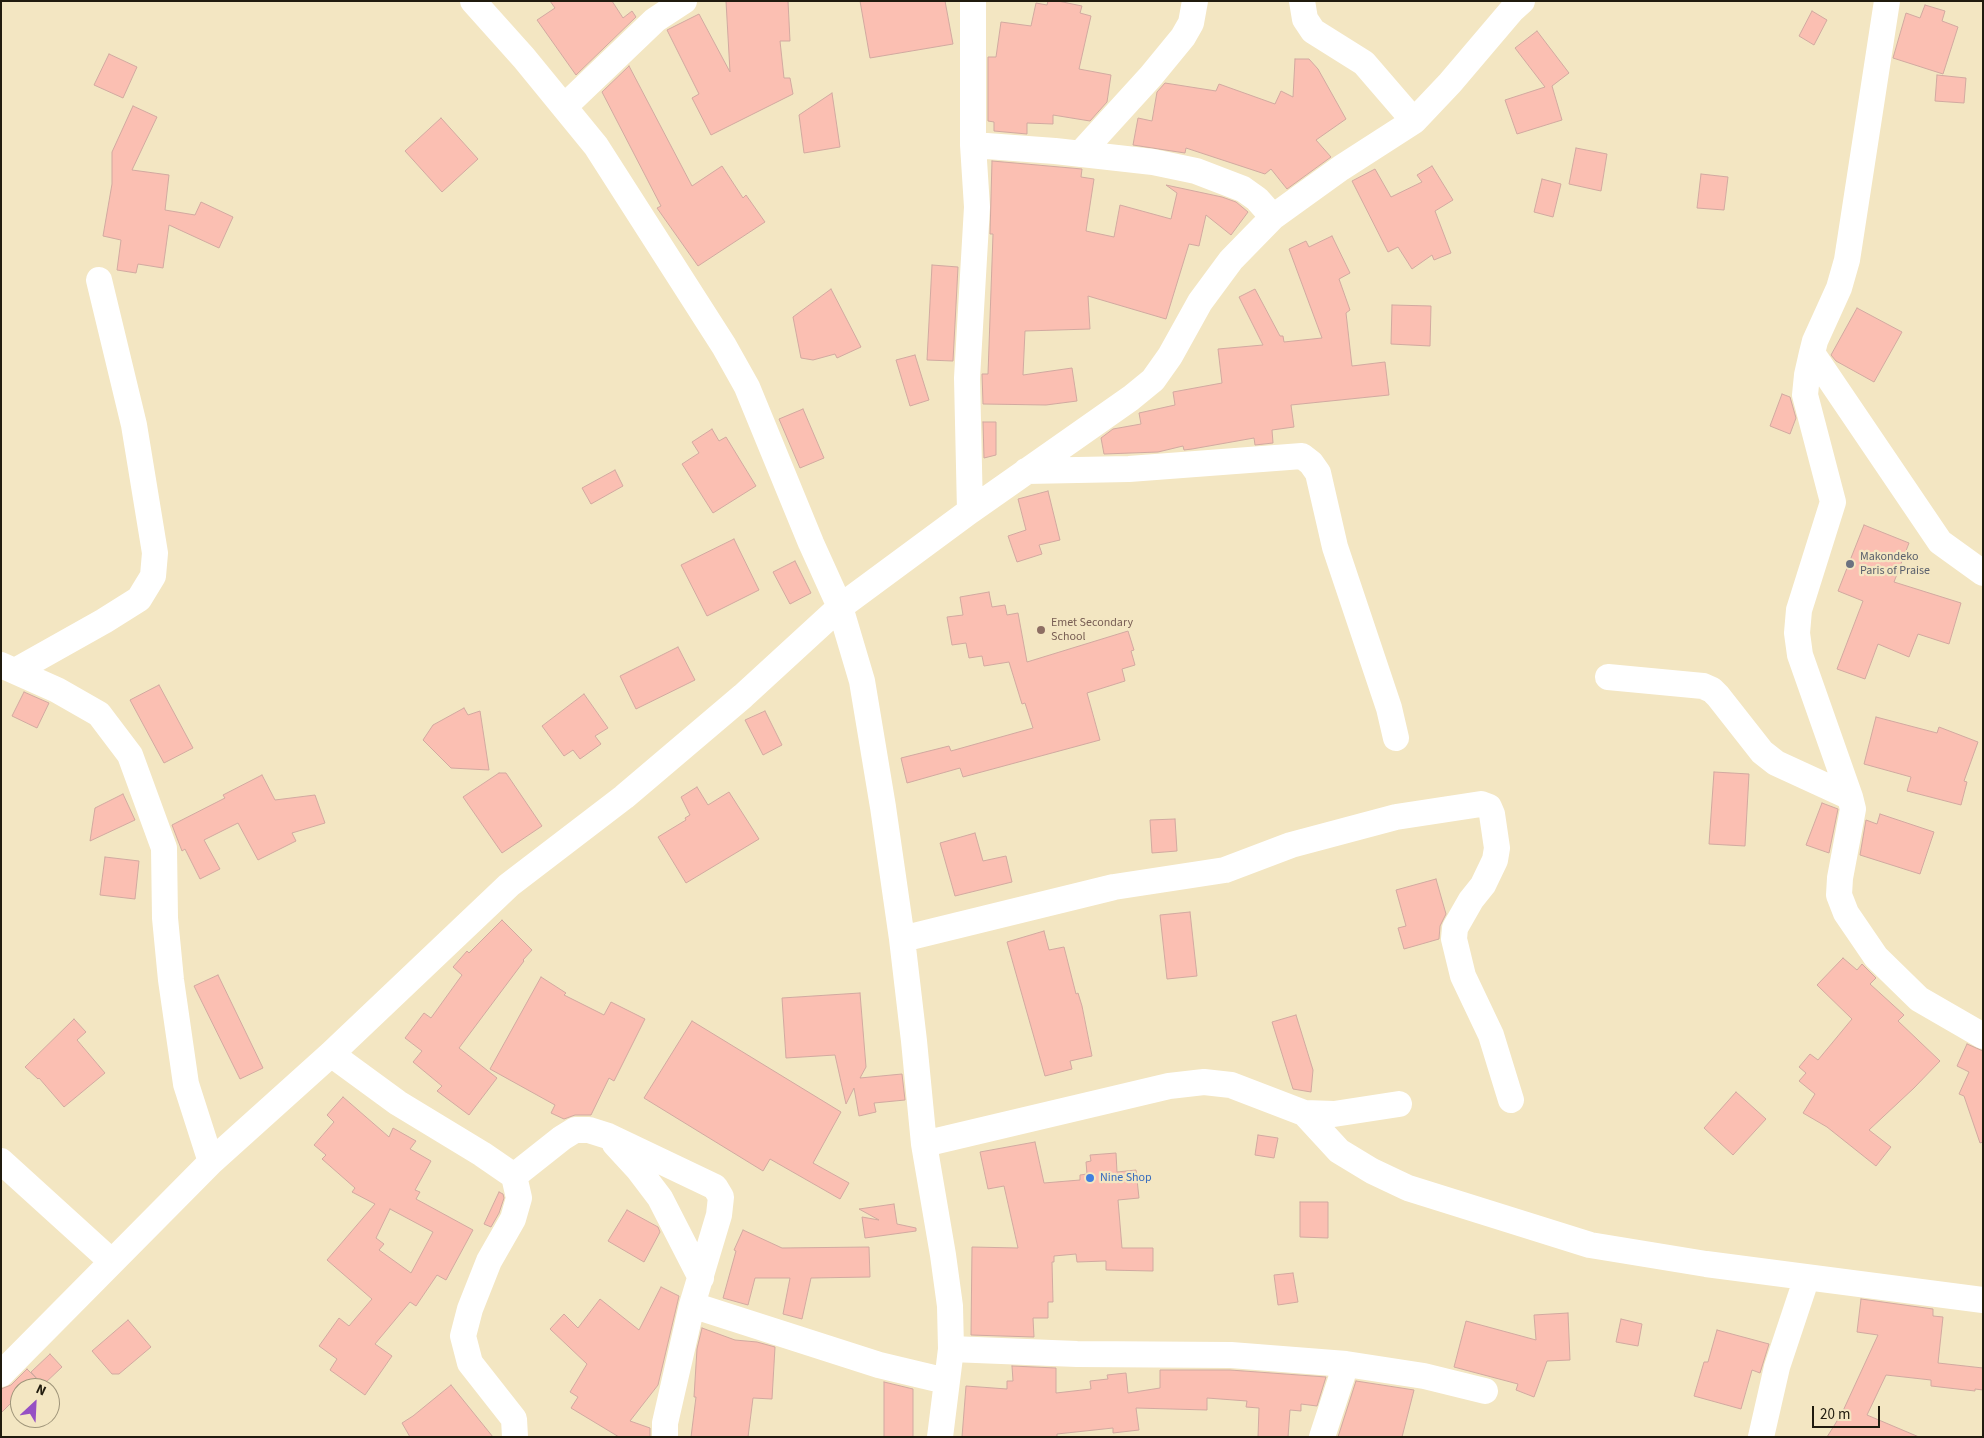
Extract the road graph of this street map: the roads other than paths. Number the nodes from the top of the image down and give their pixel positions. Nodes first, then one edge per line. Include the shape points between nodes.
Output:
1 (473, 1) edge
2 (684, 1) edge
3 (973, 1) edge
4 (1195, 1) edge
5 (1302, 1) edge
6 (1522, 1) edge
7 (1886, 1) edge
8 (564, 107) junction
9 (1414, 121) junction
10 (973, 145) junction
11 (1080, 154) junction
12 (1273, 217) junction
13 (99, 280) dead end
14 (1812, 353) junction
15 (1026, 471) junction
16 (970, 511) junction
17 (1983, 573) edge
18 (840, 607) junction
19 (8, 668) edge
20 (1608, 677) dead end
21 (1396, 738) dead end
22 (1850, 797) junction
23 (902, 938) junction
24 (1983, 1036) edge
25 (331, 1054) junction
26 (1511, 1100) dead end
27 (1399, 1104) dead end
28 (1304, 1113) junction
29 (608, 1136) junction
30 (924, 1144) junction
31 (1, 1161) edge
32 (211, 1162) junction
33 (514, 1176) junction
34 (111, 1261) junction
35 (1807, 1277) junction
36 (701, 1278) junction
37 (1983, 1300) edge
38 (692, 1305) junction
39 (951, 1349) junction
40 (1346, 1364) junction
41 (1, 1374) edge
42 (946, 1381) junction
43 (1484, 1391) dead end
44 (515, 1437) edge
45 (665, 1437) edge
46 (940, 1437) edge
47 (1322, 1437) edge
48 (1760, 1437) edge

1 - 8 street
2 - 8 street via 655,20
3 - 10 street
4 - 11 street via 1191,23 1183,37 1152,76
5 - 9 street via 1305,19 1313,31 1364,64
6 - 9 street
7 - 14 street via 1847,260
8 - 18 street via 596,146 747,387
9 - 12 street
10 - 11 street
10 - 16 street via 977,207 968,378
11 - 12 street via 1154,162 1196,171 1243,189
12 - 15 street via 1231,260 1200,302 1153,380
13 - 19 street via 134,425 155,553 153,576 139,599 104,621
14 - 17 street via 1940,542
14 - 22 street via 1805,395 1833,502 1800,610 1797,633 1800,655
15 - 16 street
15 - 21 street via 1129,469 1302,456 1318,473 1335,547
16 - 18 street
18 - 23 street via 862,681
18 - 25 street via 624,797 509,885
19 - 32 street via 99,714 130,755 164,848 165,918 186,1084
20 - 22 street via 1704,686 1718,696 1762,752 1776,763
22 - 24 street via 1852,818 1839,895 1846,913 1876,957 1919,999
23 - 26 street via 1114,887 1225,870 1291,845 1396,817 1481,804 1489,807 1492,814 1497,848 1495,860 1455,928 1454,939 1463,976 1491,1035
23 - 30 street
25 - 32 street
25 - 33 street via 398,1103
27 - 28 street via 1334,1114
28 - 30 street via 1231,1085 1204,1082 1169,1086
28 - 35 street via 1339,1151 1408,1188 1590,1245
29 - 33 street via 589,1130 575,1130
29 - 36 street via 660,1198
29 - 36 street via 715,1187 721,1197 719,1214
30 - 39 street via 947,1280
31 - 34 street
32 - 34 street
33 - 44 street via 519,1198 470,1309 463,1336 470,1363 514,1419
34 - 41 street
35 - 37 street
35 - 48 street via 1777,1367
36 - 38 street
38 - 42 street via 879,1364
38 - 45 street via 665,1423
39 - 40 street via 1231,1355
39 - 42 street
40 - 43 street via 1424,1376
40 - 47 street
42 - 46 street

